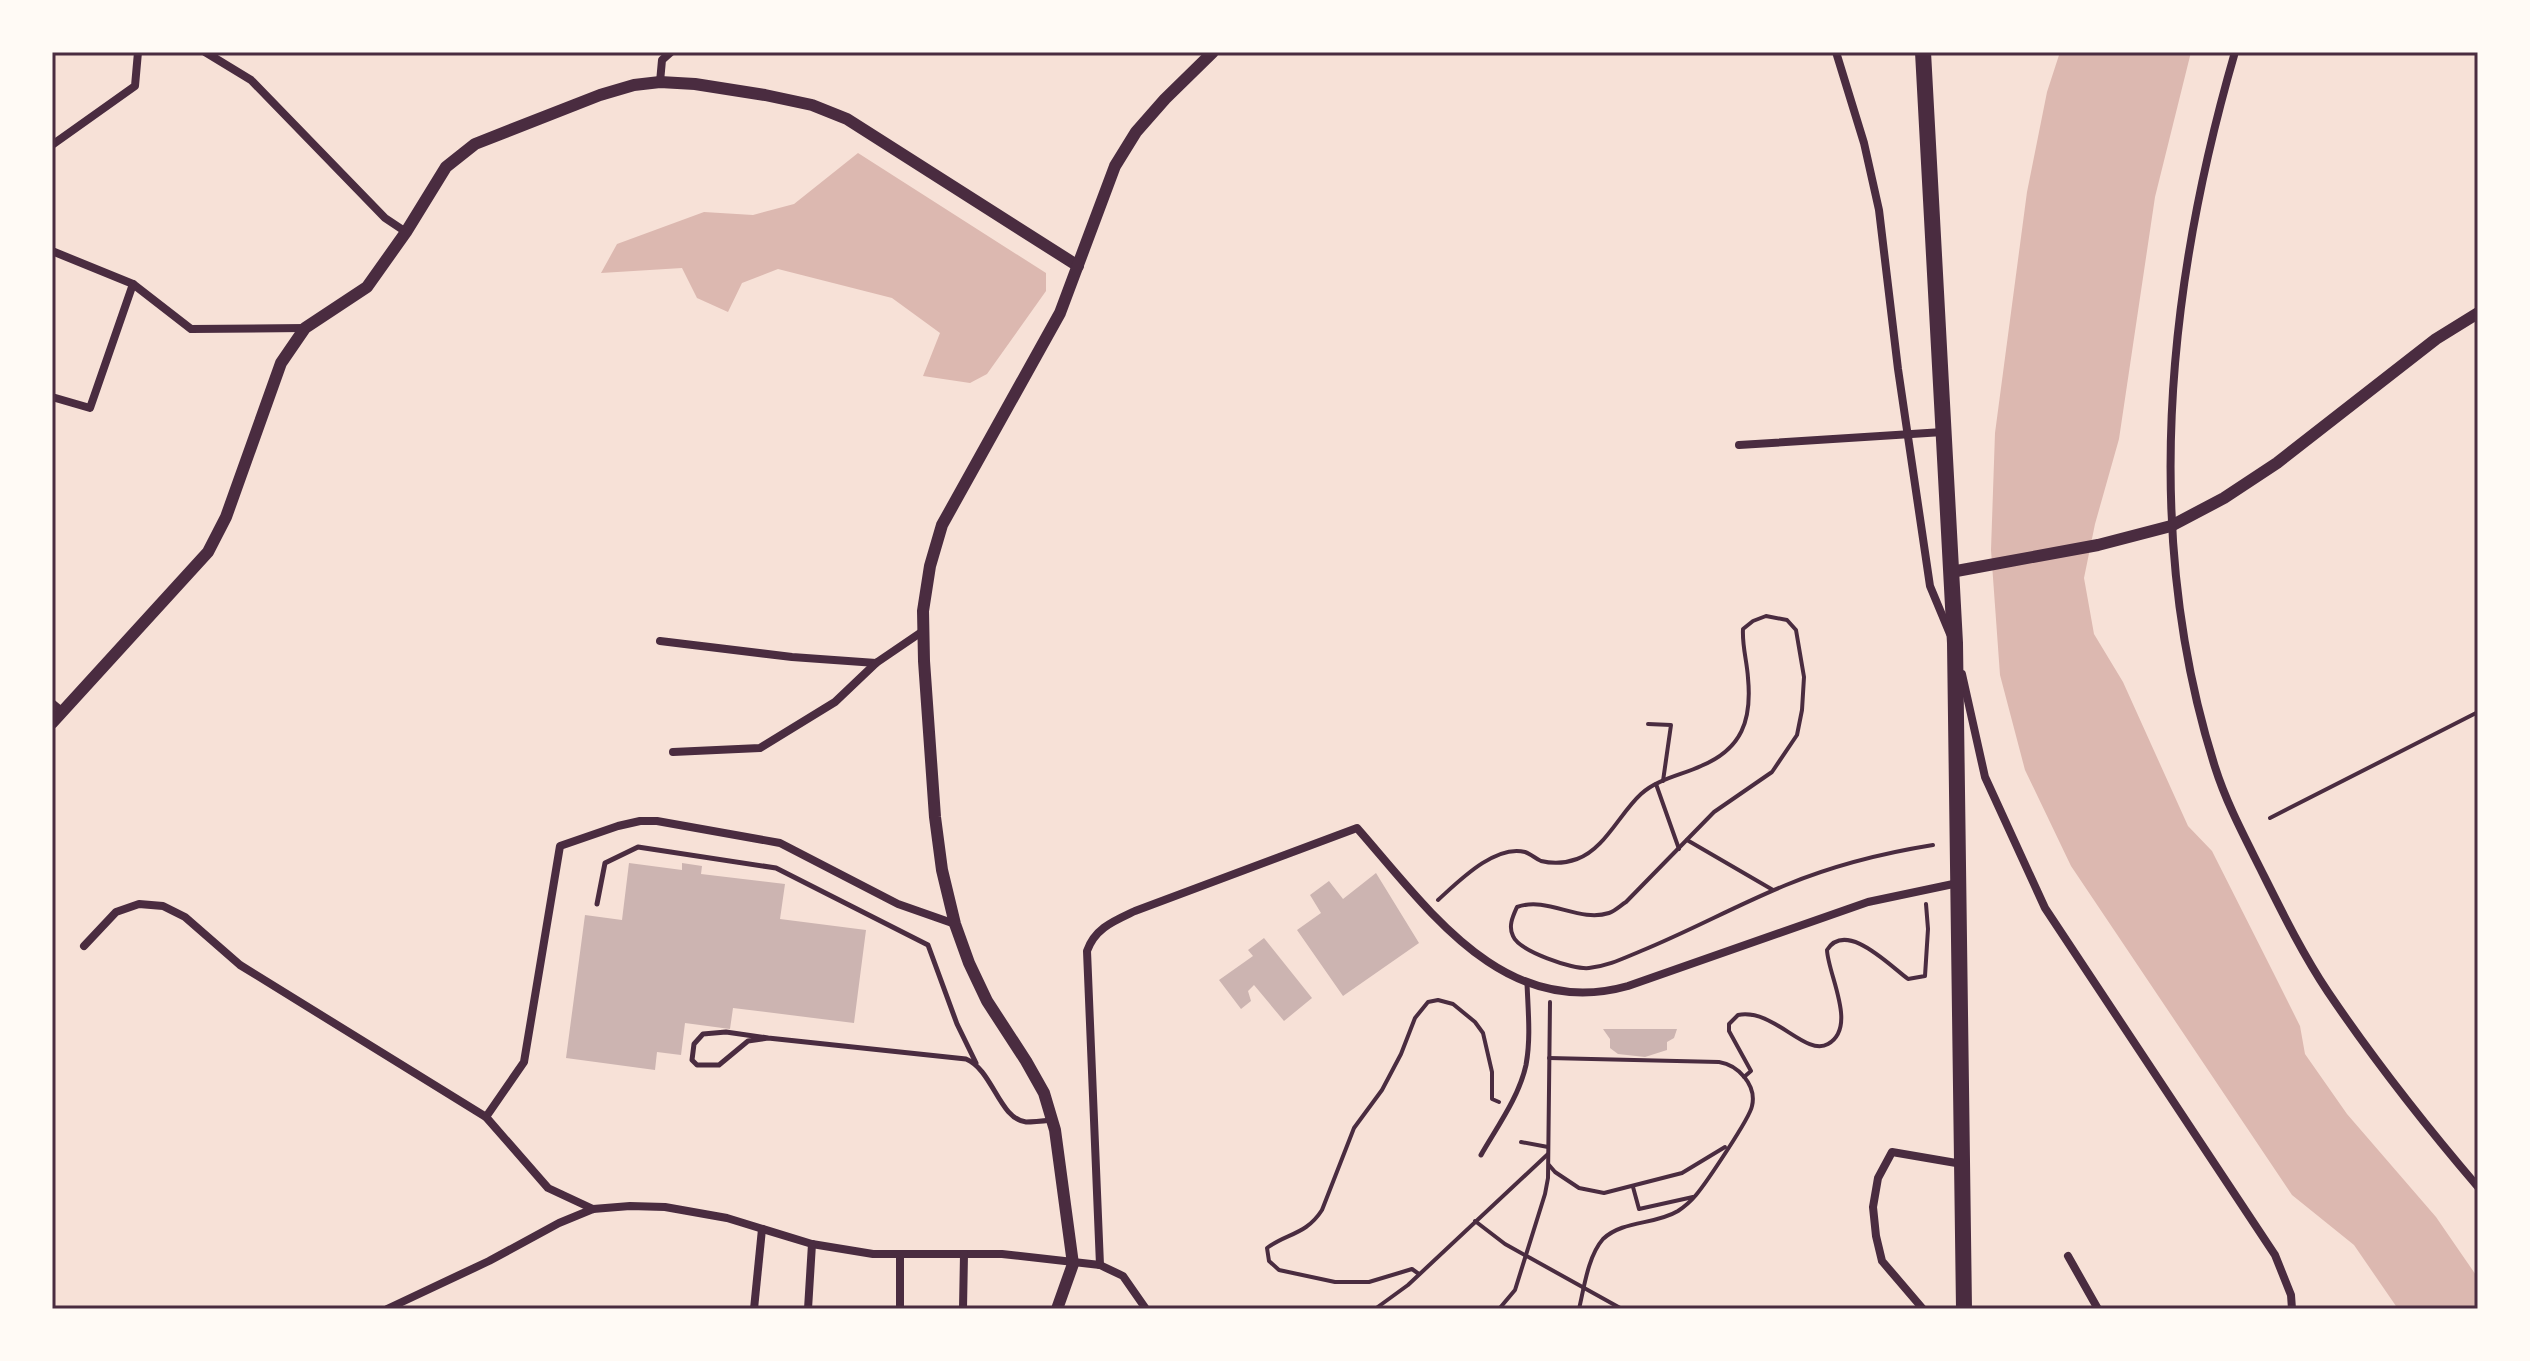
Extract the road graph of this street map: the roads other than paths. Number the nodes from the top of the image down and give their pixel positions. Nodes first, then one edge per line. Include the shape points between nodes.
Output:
1 (138, 52) edge
2 (205, 52) edge
3 (671, 52) edge
4 (1213, 52) edge
5 (1836, 52) edge
6 (1923, 52) edge
7 (2235, 52) edge
8 (660, 82) junction
9 (52, 145) edge
10 (406, 232) junction
11 (52, 251) edge
12 (1078, 266) junction
13 (133, 284) junction
14 (2478, 313) edge
15 (305, 328) junction
16 (52, 397) edge
17 (1943, 432) junction
18 (1739, 445) dead end
19 (2171, 526) junction
20 (1959, 571) junction
21 (923, 631) junction
22 (660, 641) dead end
23 (1955, 643) junction
24 (876, 663) junction
25 (52, 703) edge
26 (63, 712) junction
27 (52, 723) edge
28 (673, 752) dead end
29 (1959, 883) junction
30 (597, 904) dead end
31 (955, 924) junction
32 (84, 946) dead end
33 (1527, 983) junction
34 (768, 1038) junction
35 (976, 1063) junction
36 (486, 1117) junction
37 (1053, 1120) junction
38 (1481, 1155) dead end
39 (1962, 1164) junction
40 (2478, 1187) edge
41 (593, 1209) junction
42 (762, 1229) junction
43 (812, 1244) junction
44 (900, 1254) junction
45 (964, 1254) junction
46 (2068, 1256) dead end
47 (1073, 1264) junction
48 (1100, 1265) junction
49 (387, 1309) edge
50 (754, 1309) edge
51 (808, 1309) edge
52 (900, 1309) edge
53 (963, 1309) edge
54 (1057, 1309) edge
55 (1146, 1309) edge
56 (1923, 1309) edge
57 (1964, 1309) edge
58 (2098, 1309) edge
59 (2292, 1309) edge

1 - 9 street via 135,86
2 - 10 street via 251,80 385,218
3 - 8 street via 662,60
4 - 12 street via 1136,132 1115,166
5 - 23 street via 1879,210 1930,586
6 - 17 highway
7 - 19 street via 2188,257 2171,404
8 - 10 street via 600,95 475,144 446,167
8 - 12 street via 765,95 847,119
10 - 15 street via 367,287
11 - 13 street
12 - 21 street via 1060,313 942,525 930,566
13 - 15 street via 191,329
13 - 16 street via 90,408
14 - 19 street via 2436,339 2277,463
15 - 26 street via 281,363 226,517 208,552
17 - 18 street
17 - 20 highway
19 - 20 street
19 - 40 street via 2188,664 2216,769 2247,843 2328,992
20 - 23 highway
21 - 24 street
21 - 31 street via 935,817
22 - 24 street
23 - 29 highway
23 - 59 street via 1985,777 2045,908 2275,1255
24 - 28 street via 835,702 760,748
25 - 26 street
26 - 27 street
29 - 33 street via 1868,902 1615,990 1580,995
29 - 39 highway
30 - 35 lane via 605,863 638,847 776,868 928,945
31 - 36 street via 898,904 780,843 640,821 560,846 524,1062
31 - 37 street via 987,1001 1044,1093
32 - 36 street via 116,912 139,904 163,906 185,917 240,965
33 - 38 lane via 1525,1068
33 - 48 street via 1492,966 1443,925 1357,828 1108,924 1091,939 1087,951
34 - 34 lane via 748,1041 719,1065 697,1065 692,1060 694,1044 703,1034
34 - 35 lane
35 - 37 lane via 1014,1117 1024,1122
36 - 41 street via 548,1188
37 - 47 street
39 - 56 street via 1892,1152 1878,1178 1873,1207 1882,1261
39 - 57 highway
41 - 42 street via 665,1207
41 - 49 street
42 - 43 street
42 - 50 street
43 - 44 street
43 - 51 street
44 - 45 street
44 - 52 street
45 - 47 street
45 - 53 street
46 - 58 street
47 - 48 street
47 - 54 street
48 - 55 street via 1123,1276

